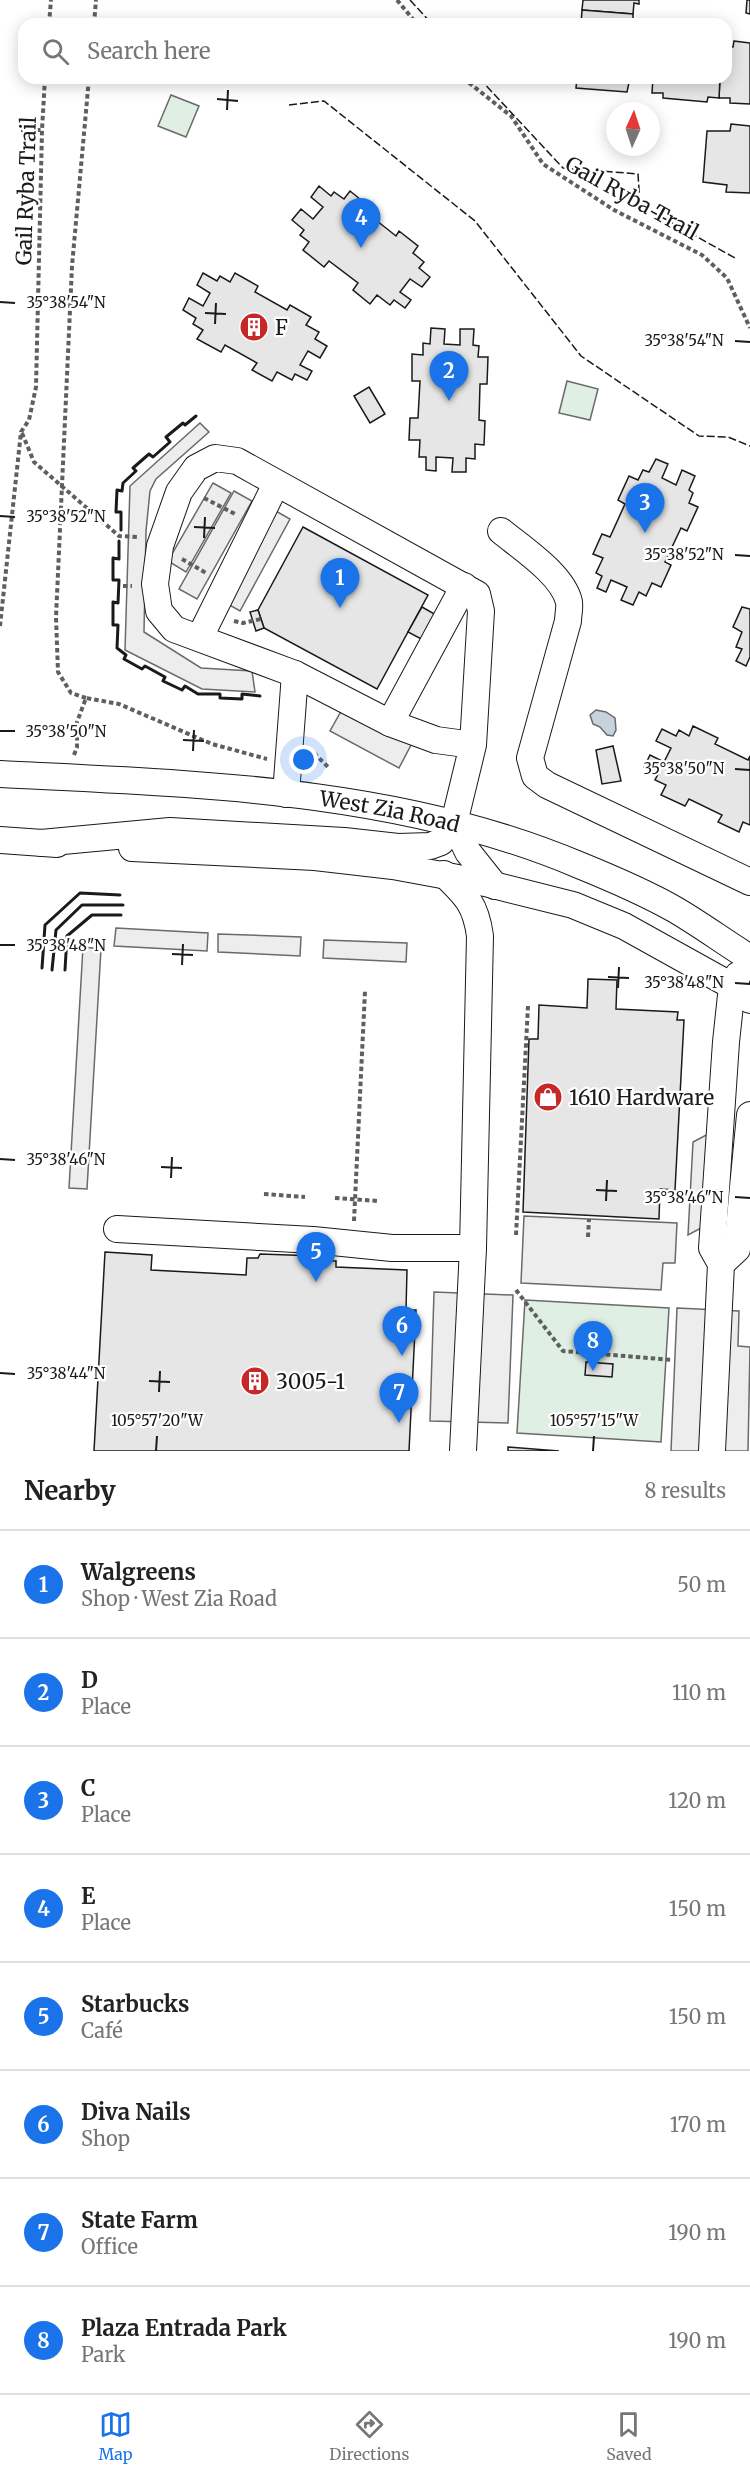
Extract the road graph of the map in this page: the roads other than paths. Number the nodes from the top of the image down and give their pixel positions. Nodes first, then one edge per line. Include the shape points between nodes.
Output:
1 (276, 484) junction
2 (501, 531) dead end
3 (464, 586) junction
4 (200, 637) junction
5 (295, 674) junction
6 (390, 723) junction
7 (473, 745) junction
8 (0, 774) edge
9 (286, 794) junction
10 (454, 823) junction
11 (0, 840) edge
12 (41, 843) junction
13 (444, 874) junction
14 (750, 882) edge
15 (495, 886) junction
16 (750, 959) edge
17 (741, 993) edge
18 (750, 1115) edge
19 (117, 1229) dead end
20 (473, 1248) junction
21 (721, 1264) junction
22 (463, 1451) edge
23 (712, 1451) edge

1 - 3 street
1 - 4 street
1 - 4 street via 237,461 215,458 196,468 179,492 160,546 155,584 159,611 174,629
2 - 14 street via 563,586 570,604 530,758 535,776 547,786
3 - 6 street
3 - 7 street via 477,594 481,611
4 - 5 street
5 - 6 street
5 - 9 street
6 - 7 street via 436,740
7 - 10 street
8 - 9 street, West Zia Road via 212,785
9 - 10 street, West Zia Road via 322,797
10 - 12 street via 441,842 414,848 170,831
10 - 15 street via 468,852
10 - 16 street, West Zia Road via 579,865 673,908
11 - 12 street
12 - 13 street via 315,857
13 - 15 street
13 - 20 street via 467,897 477,914 480,936
15 - 17 street via 573,905 624,926
16 - 17 street
17 - 21 street via 712,1248
18 - 21 street via 737,1249
19 - 20 street via 392,1248
20 - 22 street
21 - 23 street

